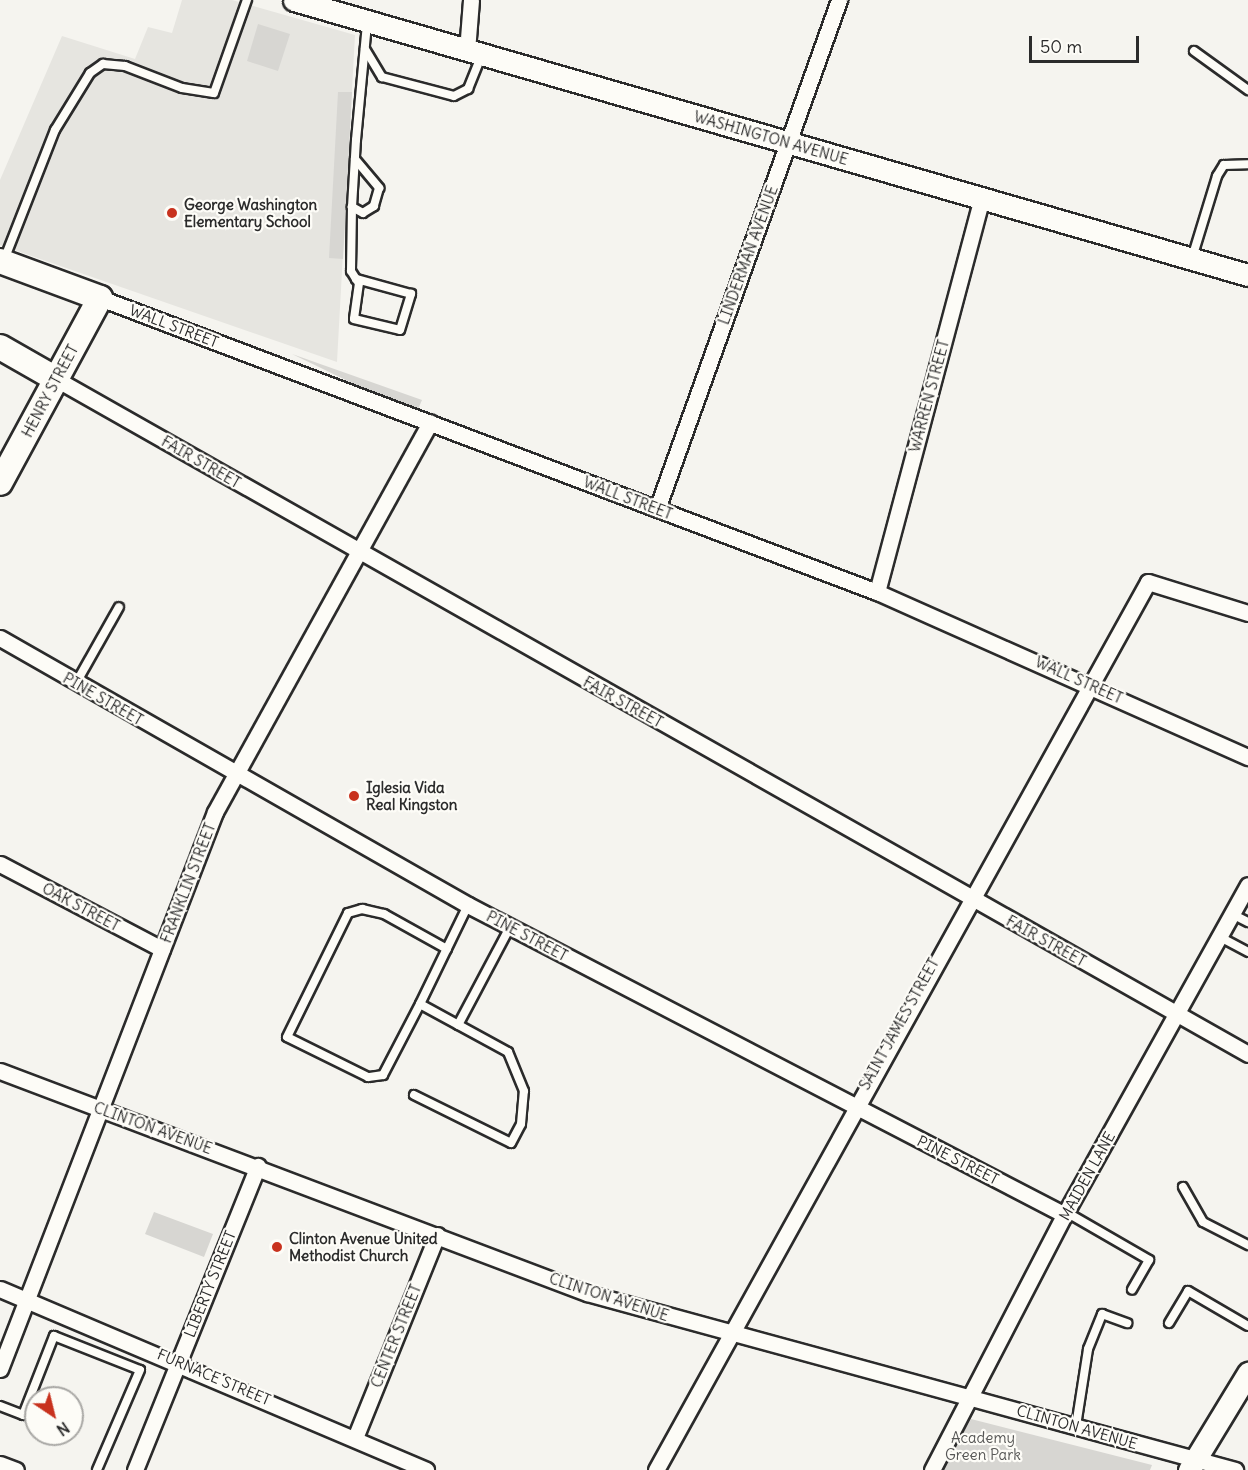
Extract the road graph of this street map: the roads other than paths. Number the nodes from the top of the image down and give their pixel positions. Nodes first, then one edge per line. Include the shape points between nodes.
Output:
1 (247, 0) edge
2 (294, 0) edge
3 (471, 0) edge
4 (839, 0) edge
5 (367, 21) junction
6 (365, 48) junction
7 (1194, 51) dead end
8 (474, 53) junction
9 (1248, 90) edge
10 (788, 144) junction
11 (355, 159) junction
12 (1248, 164) edge
13 (981, 200) junction
14 (352, 207) junction
15 (1192, 259) junction
16 (2, 261) edge
17 (1248, 275) edge
18 (356, 279) junction
19 (100, 298) junction
20 (0, 347) edge
21 (56, 379) junction
22 (430, 422) junction
23 (0, 483) edge
24 (657, 509) junction
25 (356, 551) junction
26 (877, 592) junction
27 (119, 606) dead end
28 (1248, 613) edge
29 (0, 638) edge
30 (76, 682) junction
31 (1088, 683) junction
32 (1248, 757) edge
33 (234, 774) junction
34 (0, 864) edge
35 (1248, 885) edge
36 (969, 898) junction
37 (468, 905) junction
38 (1232, 914) junction
39 (1248, 922) edge
40 (510, 927) junction
41 (1220, 937) junction
42 (162, 949) junction
43 (447, 949) junction
44 (1248, 952) edge
45 (420, 1004) junction
46 (1177, 1015) junction
47 (458, 1024) junction
48 (1248, 1054) edge
49 (0, 1071) edge
50 (414, 1095) dead end
51 (854, 1106) junction
52 (99, 1109) junction
53 (258, 1166) junction
54 (1184, 1187) dead end
55 (1065, 1214) junction
56 (437, 1235) junction
57 (1248, 1245) edge
58 (0, 1289) edge
59 (1132, 1290) dead end
60 (27, 1299) junction
61 (1127, 1323) dead end
62 (1169, 1323) dead end
63 (1248, 1326) edge
64 (731, 1335) junction
65 (179, 1360) junction
66 (0, 1369) edge
67 (1248, 1373) edge
68 (971, 1397) junction
69 (0, 1406) edge
70 (1076, 1426) junction
71 (355, 1438) junction
72 (0, 1464) edge
73 (1193, 1465) edge
74 (16, 1470) edge
75 (97, 1470) edge
76 (135, 1470) edge
77 (426, 1470) edge
78 (656, 1470) edge
79 (932, 1470) edge
80 (1235, 1470) edge

1 - 16 lane via 214,93 182,88 125,66 103,64 90,74 55,130
2 - 5 main road, WASHINGTON AVENUE
3 - 8 street
4 - 10 street, LINDERMAN AVENUE
5 - 6 lane
5 - 8 main road, WASHINGTON AVENUE
6 - 8 lane via 382,77 454,96 468,89
6 - 11 lane
7 - 9 lane
8 - 10 main road, WASHINGTON AVENUE
10 - 13 main road, WASHINGTON AVENUE
10 - 24 street, LINDERMAN AVENUE
11 - 14 lane
11 - 14 lane via 379,188 374,207 363,213
12 - 15 lane via 1224,165 1217,176
13 - 15 main road, WASHINGTON AVENUE
13 - 26 street, WARREN STREET
14 - 18 lane via 351,271
15 - 17 main road, WASHINGTON AVENUE
16 - 19 main road, WALL STREET
18 - 18 lane via 354,319 400,330 411,294
19 - 21 main road, HENRY STREET
19 - 22 street, WALL STREET
20 - 21 main road, FAIR STREET
21 - 23 main road, HENRY STREET
21 - 25 street, FAIR STREET
22 - 24 street, WALL STREET
22 - 25 street, FRANKLIN STREET
24 - 26 street, WALL STREET
25 - 33 street, FRANKLIN STREET
25 - 36 street, FAIR STREET
26 - 31 street, WALL STREET
27 - 30 lane
28 - 31 street, SAINT JAMES STREET via 1148,582
29 - 30 street, PINE STREET
30 - 33 street, PINE STREET
31 - 32 street, WALL STREET
31 - 36 street, SAINT JAMES STREET
33 - 37 street, PINE STREET
33 - 42 street, FRANKLIN STREET
34 - 42 street, OAK STREET
35 - 38 street, MAIDEN LANE
36 - 46 street, FAIR STREET
36 - 51 street, SAINT JAMES STREET
37 - 40 street, PINE STREET
37 - 43 lane
38 - 39 lane
38 - 41 street, MAIDEN LANE
40 - 47 lane
40 - 51 street, PINE STREET
41 - 44 lane
41 - 46 street, MAIDEN LANE
42 - 52 street, FRANKLIN STREET
43 - 45 lane
43 - 45 lane via 384,914 362,909 348,913 287,1037 368,1077 383,1075
45 - 47 lane
46 - 48 street, FAIR STREET
46 - 55 street, MAIDEN LANE
47 - 50 lane via 508,1053 524,1091 520,1124 511,1143
49 - 52 street, CLINTON AVENUE
51 - 55 street, PINE STREET
51 - 64 street, SAINT JAMES STREET
52 - 53 street, CLINTON AVENUE
52 - 60 street, FRANKLIN STREET
53 - 56 street, CLINTON AVENUE
53 - 65 street, LIBERTY STREET
54 - 57 lane via 1203,1222
55 - 59 lane via 1149,1260
55 - 68 street, MAIDEN LANE
56 - 64 street, CLINTON AVENUE via 587,1293
56 - 71 street, CENTER STREET
58 - 60 street, FURNACE STREET
60 - 65 street, FURNACE STREET
60 - 66 street, FRANKLIN STREET
61 - 70 lane via 1102,1314 1088,1349
62 - 63 lane via 1188,1291
64 - 68 street, CLINTON AVENUE
64 - 78 street, SAINT JAMES STREET
65 - 71 street, FURNACE STREET
65 - 76 street, LIBERTY STREET
67 - 73 main road
68 - 70 street, CLINTON AVENUE
68 - 79 street, MAIDEN LANE
69 - 75 lane via 23,1415 54,1336 140,1370
70 - 73 street, CLINTON AVENUE
71 - 77 street, FURNACE STREET
72 - 74 street
73 - 80 street, CLINTON AVENUE

